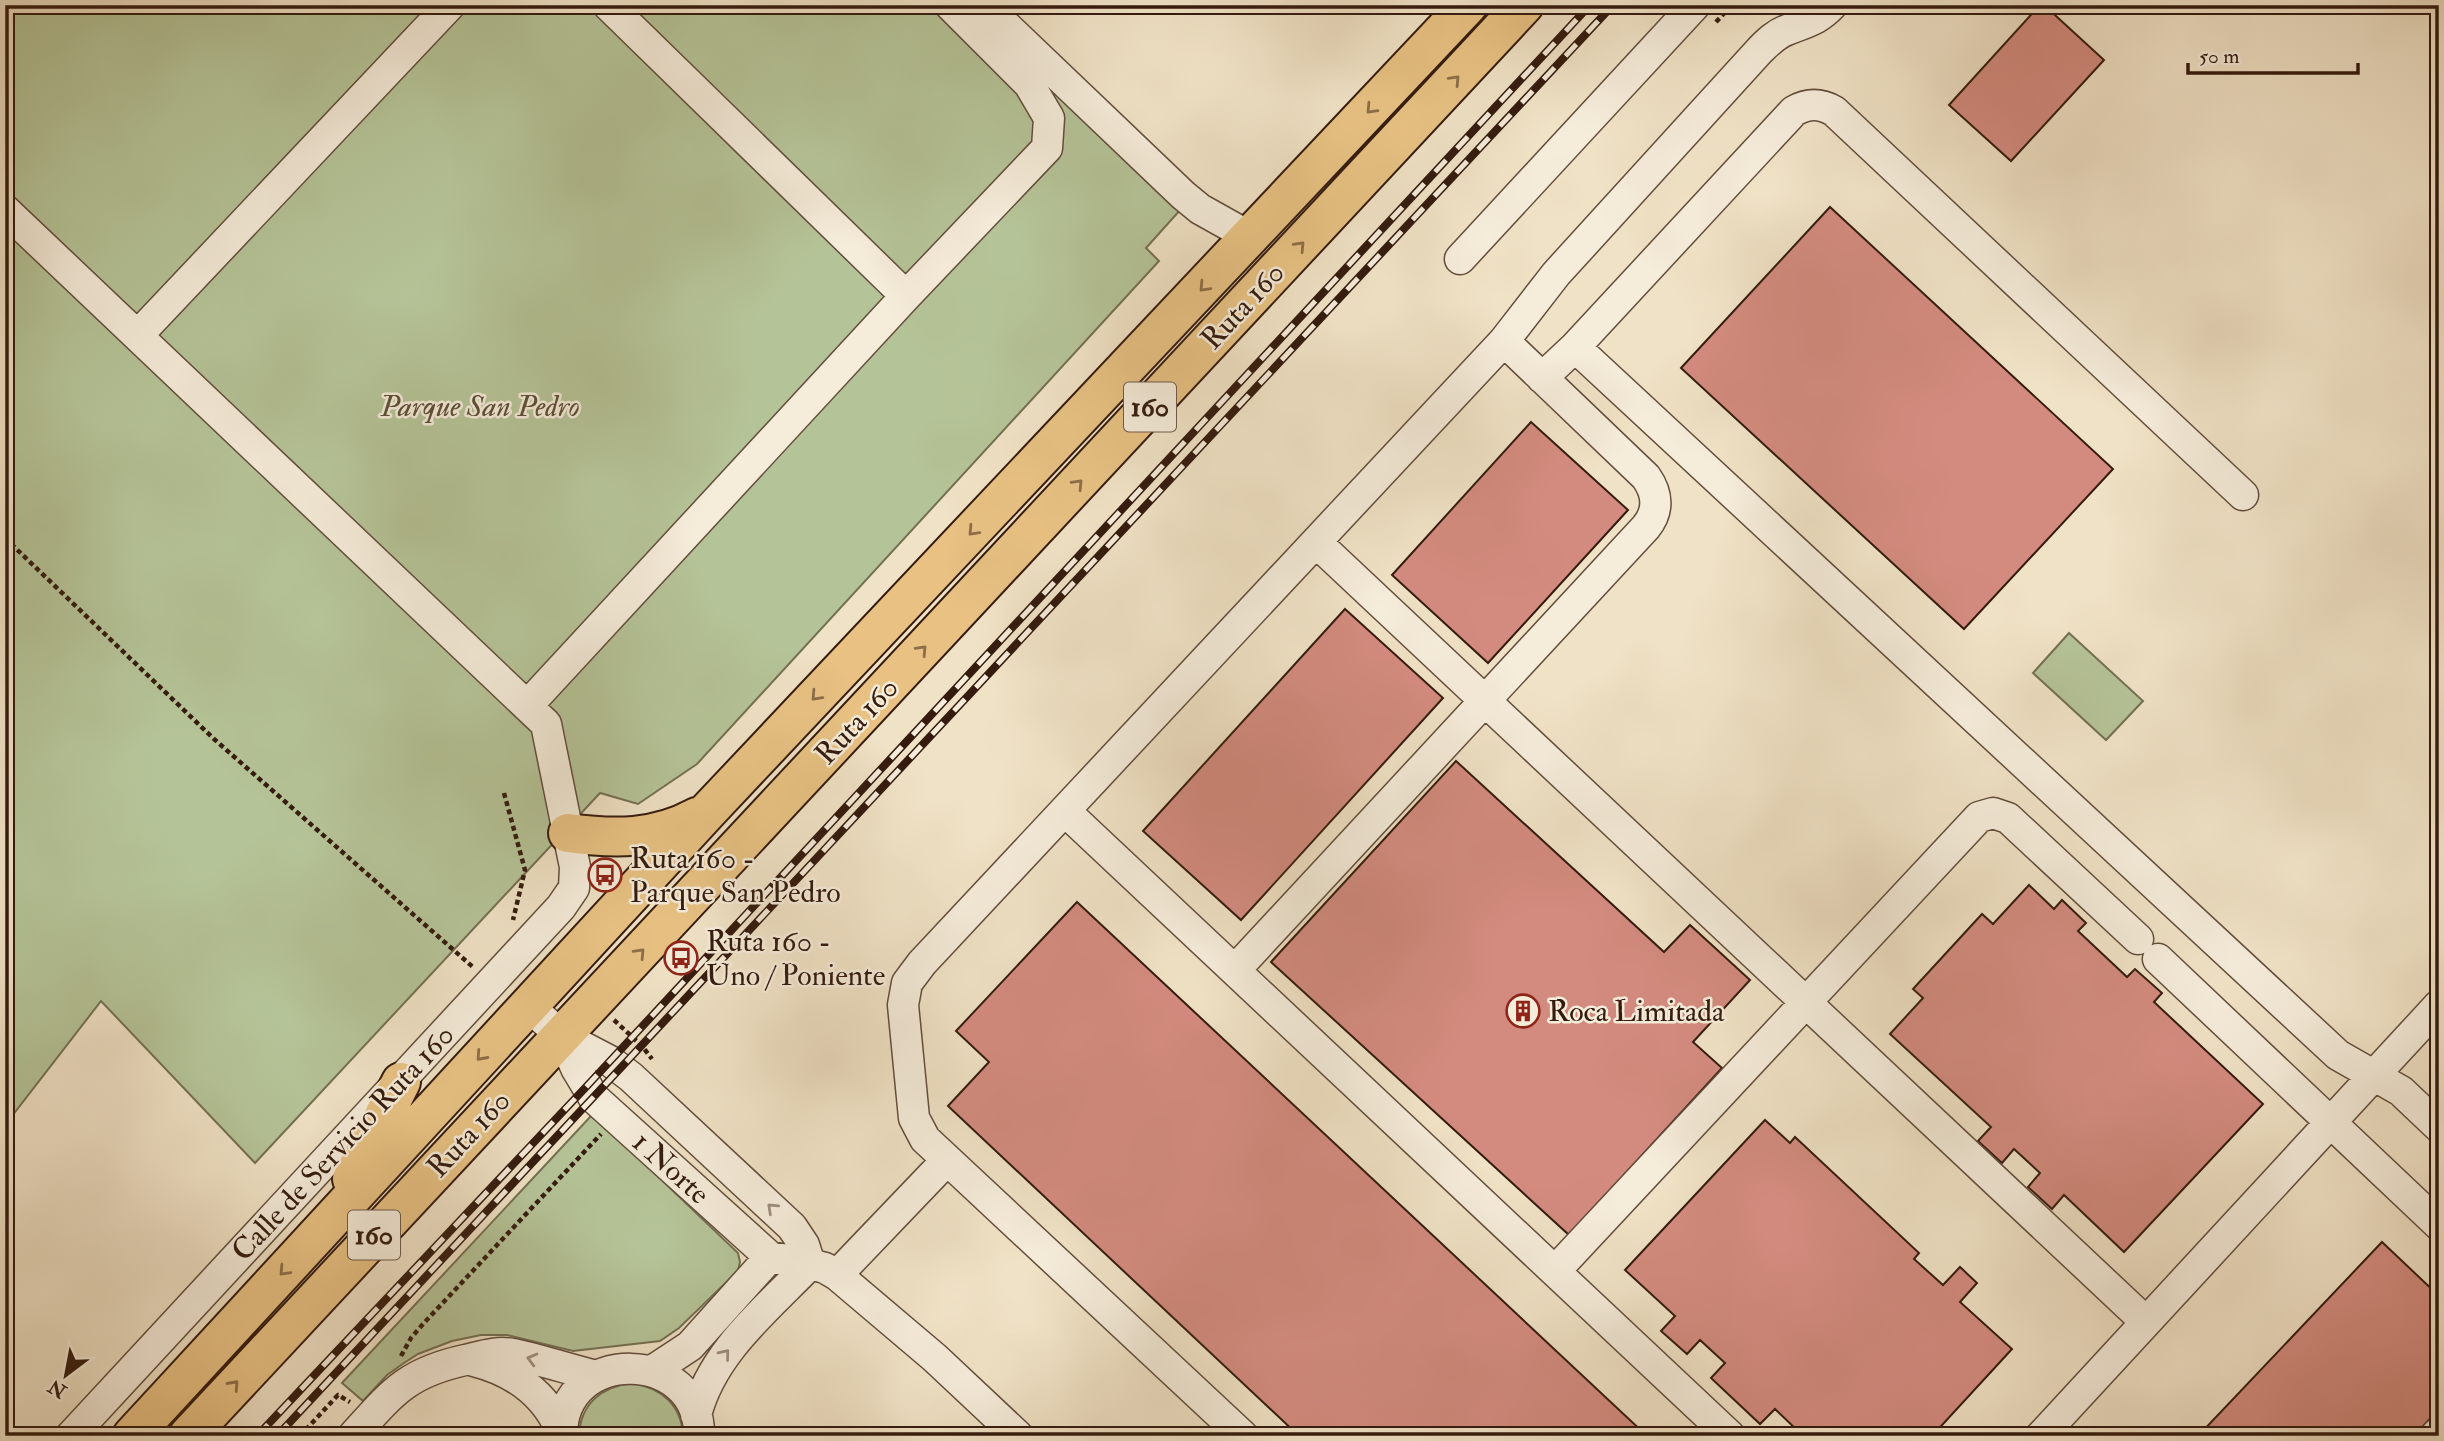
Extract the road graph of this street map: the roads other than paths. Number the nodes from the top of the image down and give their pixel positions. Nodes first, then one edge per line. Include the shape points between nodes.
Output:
1 (450, 5) edge
2 (608, 5) edge
3 (950, 5) edge
4 (984, 5) edge
5 (1468, 5) edge
6 (1524, 5) edge
7 (1695, 5) edge
8 (1832, 5) edge
9 (5, 210) edge
10 (1250, 237) junction
11 (1460, 258) dead end
12 (906, 296) junction
13 (138, 335) junction
14 (1504, 341) junction
15 (1575, 347) junction
16 (1542, 378) junction
17 (2243, 495) dead end
18 (1317, 543) junction
19 (1486, 701) junction
20 (527, 706) junction
21 (708, 811) junction
22 (1065, 811) junction
23 (569, 833) junction
24 (1235, 970) junction
25 (1806, 1002) junction
26 (527, 1005) junction
27 (2439, 1005) edge
28 (562, 1036) junction
29 (2374, 1076) junction
30 (401, 1082) junction
31 (2331, 1122) junction
32 (2439, 1127) edge
33 (947, 1160) junction
34 (331, 1221) junction
35 (2439, 1225) edge
36 (770, 1257) junction
37 (810, 1264) junction
38 (1555, 1271) junction
39 (837, 1275) junction
40 (2146, 1322) junction
41 (467, 1359) junction
42 (652, 1371) junction
43 (596, 1376) junction
44 (370, 1417) edge
45 (698, 1425) edge
46 (561, 1434) edge
47 (71, 1436) edge
48 (132, 1436) edge
49 (188, 1436) edge
50 (1018, 1436) edge
51 (1243, 1436) edge
52 (1730, 1436) edge
53 (2041, 1436) edge

1 - 13 street
2 - 12 street
3 - 12 street via 1030,84 1049,118 1047,148
4 - 10 street via 1183,195
5 -> 10 highway, Ruta 160 / 160
28 -> 6 highway, Ruta 160 / 160
7 - 11 street
8 - 14 street via 1814,21 1773,37 1760,50 1556,274
9 - 13 street, Calle de Servicio Ruta 160
10 -> 21 highway, Ruta 160 / 160
12 - 20 street
13 - 20 street, Calle de Servicio Ruta 160
14 - 16 street
14 - 18 street
15 - 16 street
15 - 17 street via 1794,111 1818,104 1835,111
15 - 29 street via 2337,1055
16 - 19 street via 1646,477 1656,505 1646,527
18 - 19 street
18 - 22 street
19 - 24 street
19 - 25 street
20 - 23 street, Calle de Servicio Ruta 160 via 546,724
21 - 23 highway via 680,826 643,836
21 - 26 highway, Ruta 160 / 160
22 - 24 street
22 - 33 street via 907,983 903,1005 914,1118 925,1139
23 - 30 street, Calle de Servicio Ruta 160 via 575,867 569,899
24 - 38 street
25 - 31 street via 1973,822 1985,814 2001,815
25 - 38 street
25 - 40 street
26 - 28 street, 1 Norte
26 -> 34 highway, Ruta 160 / 160
27 - 29 street
28 - 36 street, 1 Norte via 586,1087
37 -> 28 street, 1 Norte via 792,1227 639,1084 610,1061
49 -> 28 highway, Ruta 160 / 160
29 - 31 street
29 - 32 street via 2401,1091
30 - 34 highway
30 - 47 street, Calle de Servicio Ruta 160
31 - 35 street
31 - 40 street
33 - 39 street
33 - 51 street
34 -> 48 highway, Ruta 160 / 160
36 - 37 street
36 - 42 street via 690,1346
37 - 39 street
45 -> 37 street via 700,1398 716,1365
38 - 52 street
39 - 50 street
40 - 53 street
43 -> 41 street via 512,1354 488,1353
41 - 44 street via 426,1370
41 - 46 street via 522,1382 544,1401
42 - 43 street via 623,1367
42 - 45 street via 679,1388
43 - 46 street via 575,1394

